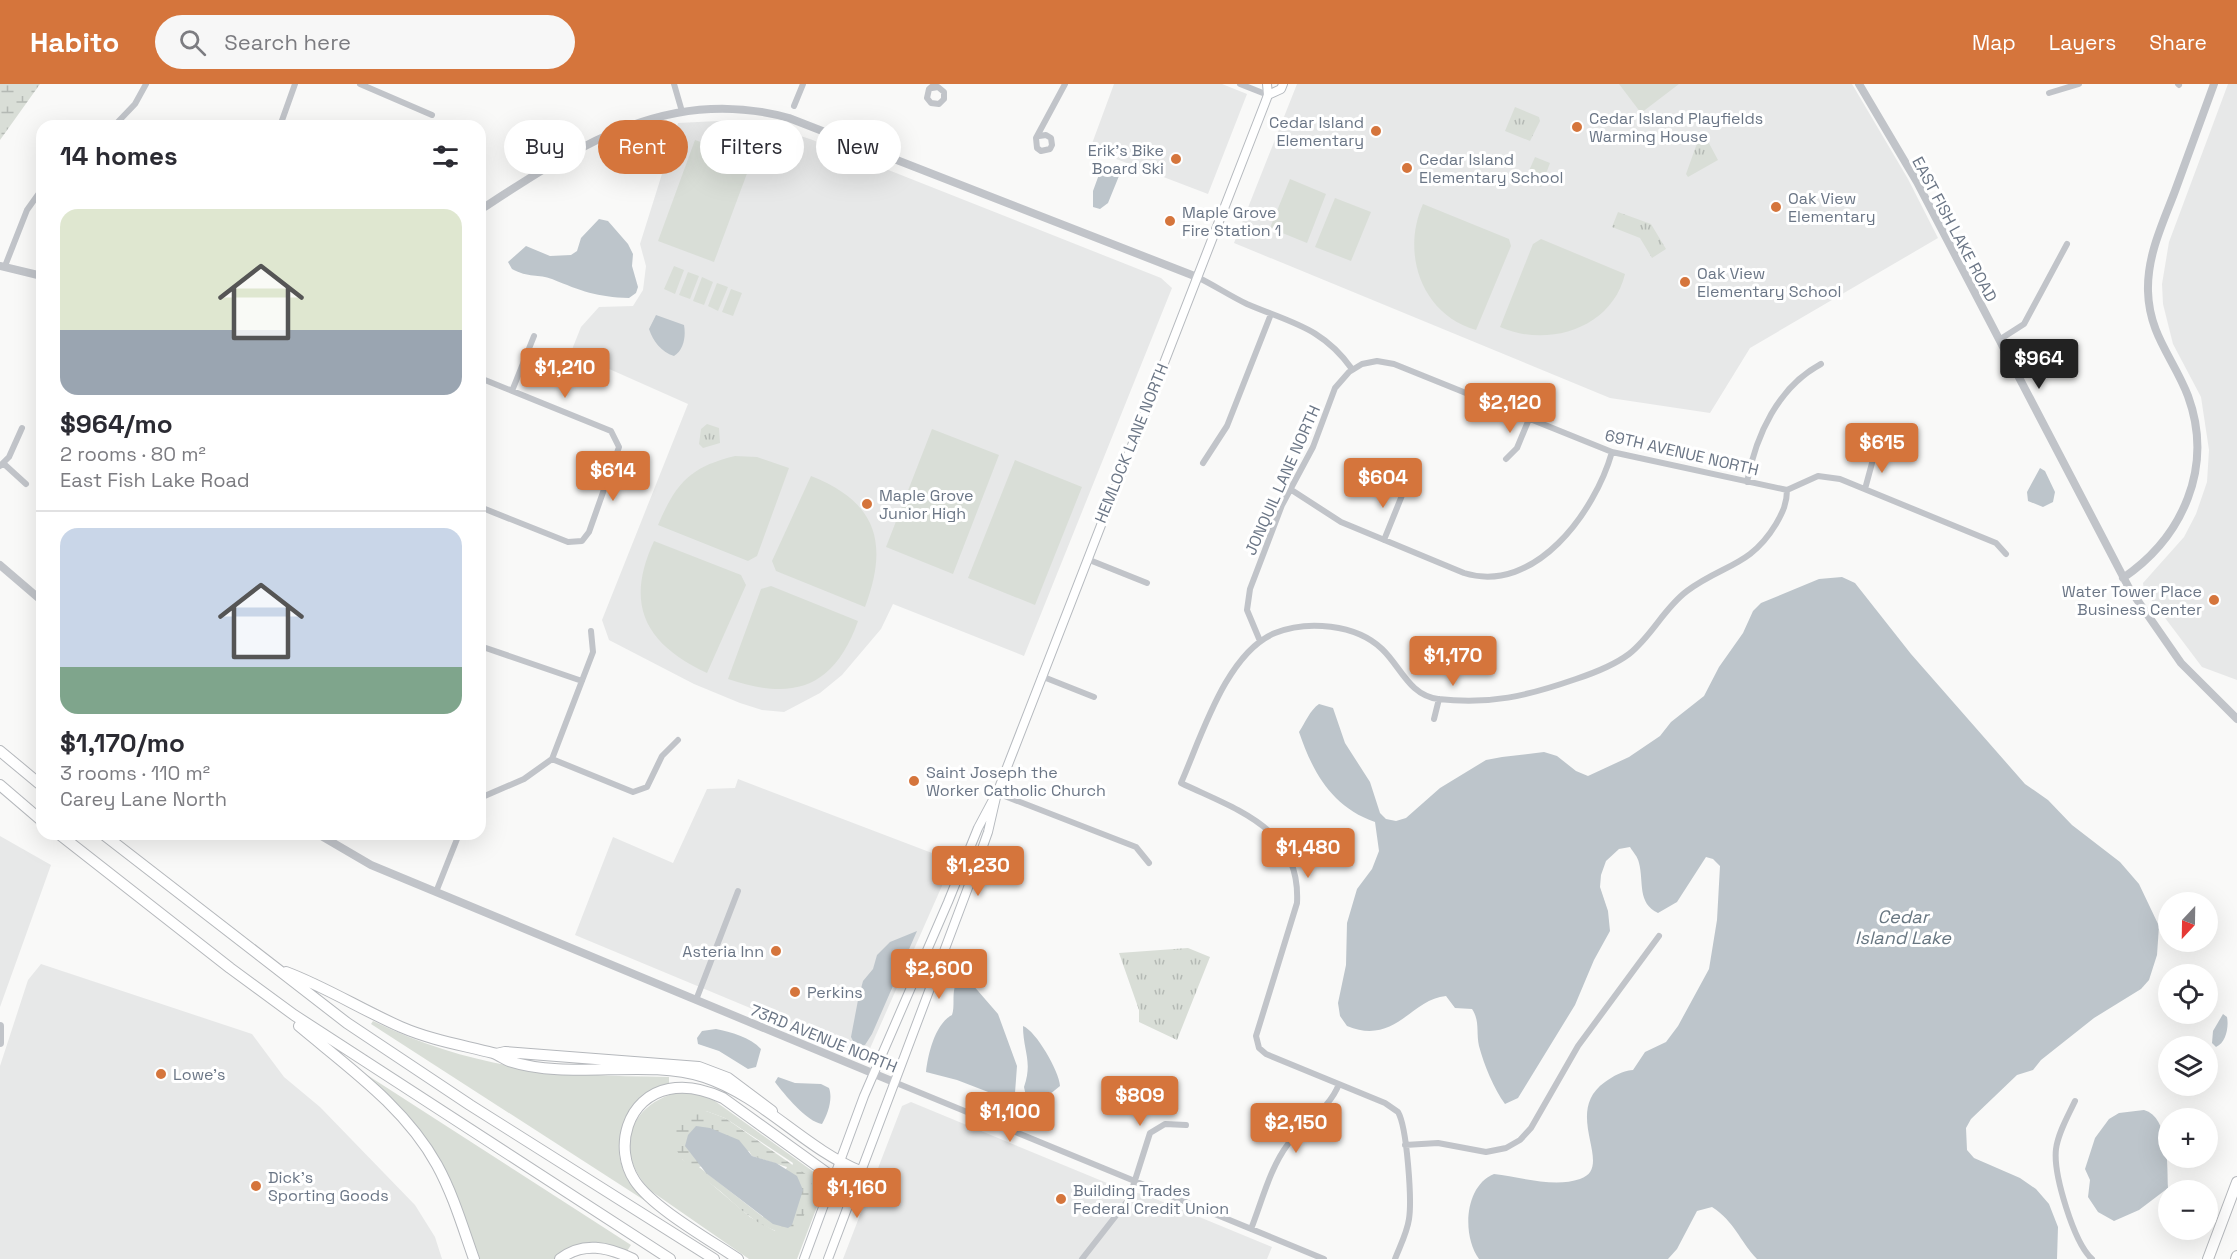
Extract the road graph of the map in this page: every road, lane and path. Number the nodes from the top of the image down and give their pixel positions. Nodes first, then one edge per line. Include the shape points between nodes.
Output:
1 (146, 84) edge
2 (295, 84) edge
3 (360, 84) edge
4 (674, 84) edge
5 (803, 84) edge
6 (1065, 84) edge
7 (1240, 84) edge
8 (1267, 84) edge
9 (1283, 84) edge
10 (1859, 84) edge
11 (2079, 84) edge
12 (2214, 84) edge
13 (2049, 93) dead end
14 (1269, 95) junction
15 (795, 106) dead end
16 (681, 108) junction
17 (432, 116) dead end
18 (120, 120) edge
19 (282, 120) edge
20 (1039, 136) dead end
21 (36, 197) edge
22 (486, 206) edge
23 (2067, 243) dead end
24 (3, 266) edge
25 (36, 274) edge
26 (1197, 277) junction
27 (1271, 314) junction
28 (534, 336) dead end
29 (1999, 340) junction
30 (1821, 364) dead end
31 (1352, 369) junction
32 (486, 380) edge
33 (512, 391) junction
34 (1529, 419) junction
35 (22, 428) dead end
36 (1612, 452) junction
37 (1875, 452) dead end
38 (1506, 459) dead end
39 (1203, 463) dead end
40 (2, 464) edge
41 (1747, 482) junction
42 (26, 484) dead end
43 (1405, 488) dead end
44 (1290, 489) junction
45 (1865, 489) junction
46 (1787, 490) junction
47 (486, 509) edge
48 (1384, 540) junction
49 (2006, 554) dead end
50 (1086, 559) junction
51 (0, 565) edge
52 (2123, 578) junction
53 (1147, 583) dead end
54 (36, 596) edge
55 (591, 631) dead end
56 (1260, 641) junction
57 (486, 648) edge
58 (1041, 676) junction
59 (582, 681) junction
60 (1094, 697) dead end
61 (1439, 699) junction
62 (1434, 719) dead end
63 (2237, 719) edge
64 (678, 740) dead end
65 (0, 751) edge
66 (552, 759) junction
67 (36, 781) edge
68 (0, 785) edge
69 (997, 793) junction
70 (486, 795) edge
71 (36, 816) edge
72 (67, 840) edge
73 (111, 840) edge
74 (328, 840) edge
75 (457, 840) edge
76 (1149, 863) dead end
77 (738, 891) dead end
78 (436, 892) junction
79 (1659, 936) dead end
80 (274, 967) junction
81 (230, 968) junction
82 (696, 1000) junction
83 (0, 1026) edge
84 (0, 1043) edge
85 (873, 1073) junction
86 (894, 1082) junction
87 (1339, 1084) junction
88 (2075, 1101) dead end
89 (1186, 1125) dead end
90 (1405, 1145) junction
91 (839, 1162) junction
92 (860, 1171) junction
93 (834, 1178) junction
94 (1136, 1182) junction
95 (2237, 1182) edge
96 (855, 1186) junction
97 (1251, 1229) junction
98 (474, 1259) edge
99 (560, 1259) edge
100 (633, 1259) edge
101 (670, 1259) edge
102 (714, 1259) edge
103 (738, 1259) edge
104 (804, 1259) edge
105 (828, 1259) edge
106 (1082, 1259) edge
107 (1323, 1259) edge
108 (1395, 1259) edge
109 (2092, 1259) edge
110 (2208, 1259) edge

1 - 18 street
2 - 19 street
3 - 17 street
4 - 16 street
5 - 15 street
6 - 20 street
7 - 14 street
8 - 14 main road
9 - 14 main road
10 - 29 street, EAST FISH LAKE ROAD via 1917,182
11 - 13 street
12 - 52 street via 2159,233 2149,271 2149,302 2156,332 2187,395 2195,425 2196,470 2188,500 2171,534 2145,562
14 - 26 main road, HEMLOCK LANE NORTH
16 - 22 street via 609,131
16 - 26 street via 729,106 789,118
21 - 24 street
23 - 29 street via 2024,324
24 - 25 street
26 - 27 street
26 - 50 main road, HEMLOCK LANE NORTH
27 - 31 street via 1321,336
27 - 39 street via 1227,426
28 - 33 street
29 - 52 street, EAST FISH LAKE ROAD
30 - 41 street via 1806,372 1769,416 1756,442
31 - 34 street, 69TH AVENUE NORTH via 1377,362 1394,364
31 - 44 street, JONQUIL LANE NORTH via 1335,388 1313,447
32 - 33 street
33 - 47 street via 611,431 619,447 582,542 568,542
34 - 36 street, 69TH AVENUE NORTH
34 - 38 street via 1517,448
35 - 40 street
36 - 41 street, 69TH AVENUE NORTH
36 - 48 street via 1597,494 1567,534 1544,555 1511,572 1498,577 1477,577
37 - 45 street
40 - 42 street
41 - 46 street, 69TH AVENUE NORTH
43 - 48 street
44 - 48 street via 1331,517
44 - 56 street, JONQUIL LANE NORTH via 1248,599 1250,621
45 - 46 street via 1824,476
45 - 49 street via 1996,543
46 - 61 street via 1782,513 1757,550 1686,591 1642,642 1614,664 1521,697
50 - 53 street
50 - 58 main road, HEMLOCK LANE NORTH
51 - 54 street
52 - 63 street, EAST FISH LAKE ROAD via 2173,653
55 - 59 street via 593,652
56 - 61 street via 1298,627 1328,627 1359,634 1382,649 1415,690
56 - 87 street via 1231,673 1180,783 1263,824 1280,842 1293,867 1297,903 1256,1036 1259,1048
57 - 59 street
58 - 60 street
58 - 69 main road, HEMLOCK LANE NORTH
59 - 66 street
61 - 62 street
64 - 66 street via 662,756 647,787 633,792
65 - 67 highway
66 - 70 street via 524,779
68 - 71 highway
69 - 76 street via 1136,847
69 - 85 main road, HEMLOCK LANE NORTH via 978,828
69 - 86 main road, HEMLOCK LANE NORTH via 988,832
72 - 81 highway
73 - 80 highway
74 - 78 street, 73RD AVENUE NORTH via 371,865
75 - 78 street
77 - 82 street
78 - 82 street, 73RD AVENUE NORTH
79 - 90 street via 1578,1046 1531,1128 1520,1140 1486,1152 1438,1143
80 - 91 highway via 417,1034 496,1054 509,1061 693,1074 735,1091
80 - 102 highway via 347,1023 470,1105
81 - 98 highway via 358,1075 404,1119 438,1167
81 - 101 highway via 359,1059
82 - 85 street, 73RD AVENUE NORTH
83 - 84 street
85 - 86 street, 73RD AVENUE NORTH
85 - 91 main road, HEMLOCK LANE NORTH
86 - 92 main road, HEMLOCK LANE NORTH
86 - 94 street, 73RD AVENUE NORTH
87 - 90 street via 1398,1112
87 - 97 street via 1331,1102 1282,1153
88 - 109 street via 2061,1134 2056,1160 2073,1232
89 - 94 street via 1165,1124 1150,1133
90 - 108 street via 1409,1221
91 - 92 highway
91 - 93 main road, HEMLOCK LANE NORTH
92 - 96 main road, HEMLOCK LANE NORTH
93 - 96 highway
93 - 103 highway via 714,1094 677,1087 645,1101 632,1117 625,1135 626,1161 634,1179 653,1199
93 - 104 main road, HEMLOCK LANE NORTH
94 - 97 street, 73RD AVENUE NORTH
94 - 106 street via 1122,1209
95 - 110 highway
96 - 105 main road, HEMLOCK LANE NORTH
97 - 107 street, 73RD AVENUE NORTH
99 - 100 highway via 575,1250 597,1247

